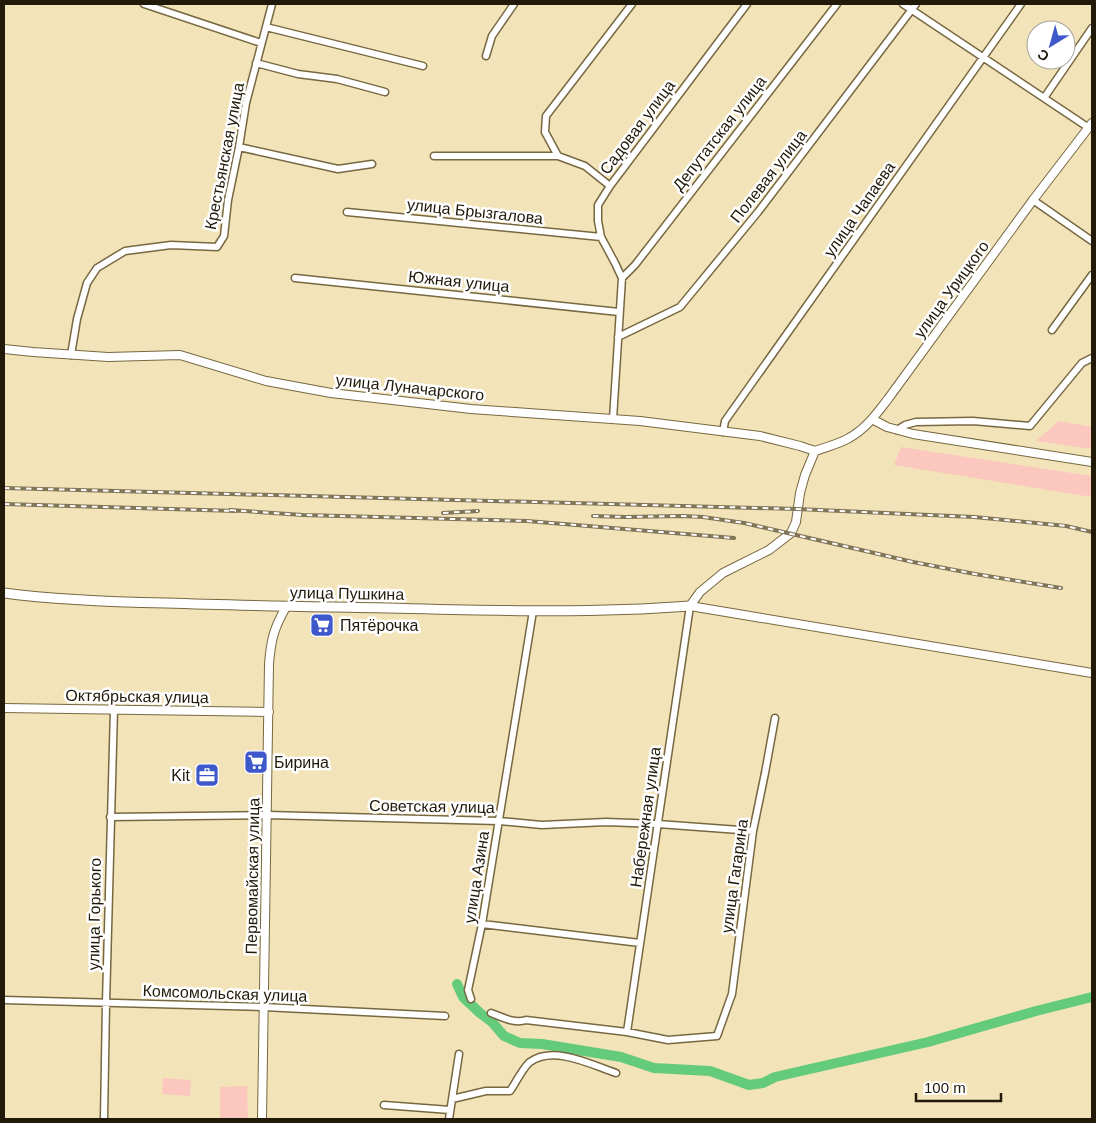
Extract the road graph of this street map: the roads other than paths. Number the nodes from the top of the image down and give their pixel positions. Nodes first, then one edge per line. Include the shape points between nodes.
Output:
1 (144, 4) edge
2 (272, 4) edge
3 (514, 4) edge
4 (632, 4) edge
5 (747, 4) edge
6 (837, 4) edge
7 (904, 4) edge
8 (1021, 4) edge
9 (913, 7) edge
10 (266, 26) junction
11 (1092, 28) edge
12 (261, 43) junction
13 (486, 56) dead end
14 (983, 57) junction
15 (256, 64) junction
16 (423, 66) dead end
17 (385, 92) dead end
18 (1044, 98) junction
19 (1091, 126) edge
20 (239, 147) junction
21 (434, 156) dead end
22 (558, 156) junction
23 (372, 164) dead end
24 (610, 186) junction
25 (1033, 200) junction
26 (347, 212) dead end
27 (601, 237) junction
28 (1092, 241) edge
29 (1092, 274) edge
30 (295, 278) dead end
31 (622, 278) junction
32 (619, 312) junction
33 (1052, 330) dead end
34 (618, 337) junction
35 (4, 349) edge
36 (71, 355) junction
37 (1092, 358) edge
38 (613, 419) junction
39 (872, 419) junction
40 (897, 430) junction
41 (723, 432) junction
42 (815, 451) junction
43 (1092, 462) edge
44 (4, 593) edge
45 (286, 606) junction
46 (690, 606) junction
47 (534, 611) junction
48 (1092, 673) edge
49 (4, 708) edge
50 (114, 709) junction
51 (269, 712) junction
52 (775, 718) dead end
53 (267, 815) junction
54 (110, 817) junction
55 (499, 821) junction
56 (658, 824) junction
57 (753, 830) junction
58 (482, 924) junction
59 (640, 943) junction
60 (470, 999) dead end
61 (4, 1000) edge
62 (106, 1003) junction
63 (263, 1007) junction
64 (491, 1013) dead end
65 (445, 1016) dead end
66 (626, 1032) junction
67 (459, 1054) dead end
68 (616, 1073) dead end
69 (452, 1099) junction
70 (384, 1105) dead end
71 (450, 1110) junction
72 (104, 1119) edge
73 (262, 1119) edge
74 (448, 1119) edge

1 - 12 street
2 - 10 street, Крестьянская улица
3 - 13 street via 492,36
4 - 22 street via 546,116 546,132
5 - 24 street, Садовая улица
6 - 31 street, Депутатская улица
7 - 9 street
8 - 14 street, улица Чапаева
9 - 14 street
9 - 34 street, Полевая улица via 758,212 680,307
10 - 12 street, Крестьянская улица
10 - 16 street
11 - 18 street
12 - 15 street, Крестьянская улица
14 - 18 street
14 - 41 street, улица Чапаева via 726,421
15 - 17 street via 337,79
15 - 20 street, Крестьянская улица
18 - 19 street
19 - 25 street, улица Урицкого
20 - 23 street via 338,169
20 - 36 street, Крестьянская улица via 224,236 217,247 171,245 125,251 97,268 87,283
21 - 22 street
22 - 24 street via 584,166
24 - 27 street, Садовая улица via 598,205
25 - 28 street
25 - 39 street, улица Урицкого
26 - 27 street, улица Брызгалова
27 - 31 street, Садовая улица
29 - 33 street
30 - 32 street, Южная улица
31 - 32 street
32 - 34 street
34 - 38 street
35 - 36 street, улица Луначарского
36 - 38 street, улица Луначарского via 180,355 266,380 332,393 471,409
37 - 40 street via 1082,363 1030,426 973,421 916,422
38 - 41 street, улица Луначарского
39 - 40 street
39 - 42 street, улица Урицкого via 848,439
40 - 43 street
41 - 42 street, улица Луначарского via 760,436
42 - 46 street via 805,475 791,533 768,550 723,573 700,592
44 - 45 main road, улица Пушкина via 115,602
45 - 47 main road, улица Пушкина
45 - 51 street, Первомайская улица via 270,648
46 - 47 main road, улица Пушкина
46 - 48 street
46 - 56 street, Набережная улица
47 - 55 street, улица Азина
49 - 50 street, Октябрьская улица
50 - 51 street, Октябрьская улица
50 - 54 street, улица Горького
51 - 53 street, Первомайская улица
52 - 57 street, улица Гагарина
53 - 54 street, Советская улица
53 - 55 street, Советская улица
53 - 63 street, Первомайская улица
54 - 62 street, улица Горького
55 - 56 street, Советская улица
55 - 58 street, улица Азина
56 - 57 street, Советская улица
56 - 59 street, Набережная улица
57 - 66 street, улица Гагарина via 732,994 717,1036 668,1040
58 - 59 street
58 - 60 street, улица Азина via 468,990
59 - 66 street, Набережная улица
61 - 62 street, Комсомольская улица
62 - 63 street, Комсомольская улица
62 - 72 street, улица Горького
63 - 65 street, Комсомольская улица
63 - 73 street, Первомайская улица
64 - 66 street via 511,1021
67 - 69 street
68 - 69 street via 567,1056 545,1055 529,1063 510,1091 486,1091
69 - 71 street
70 - 71 street
71 - 74 street

